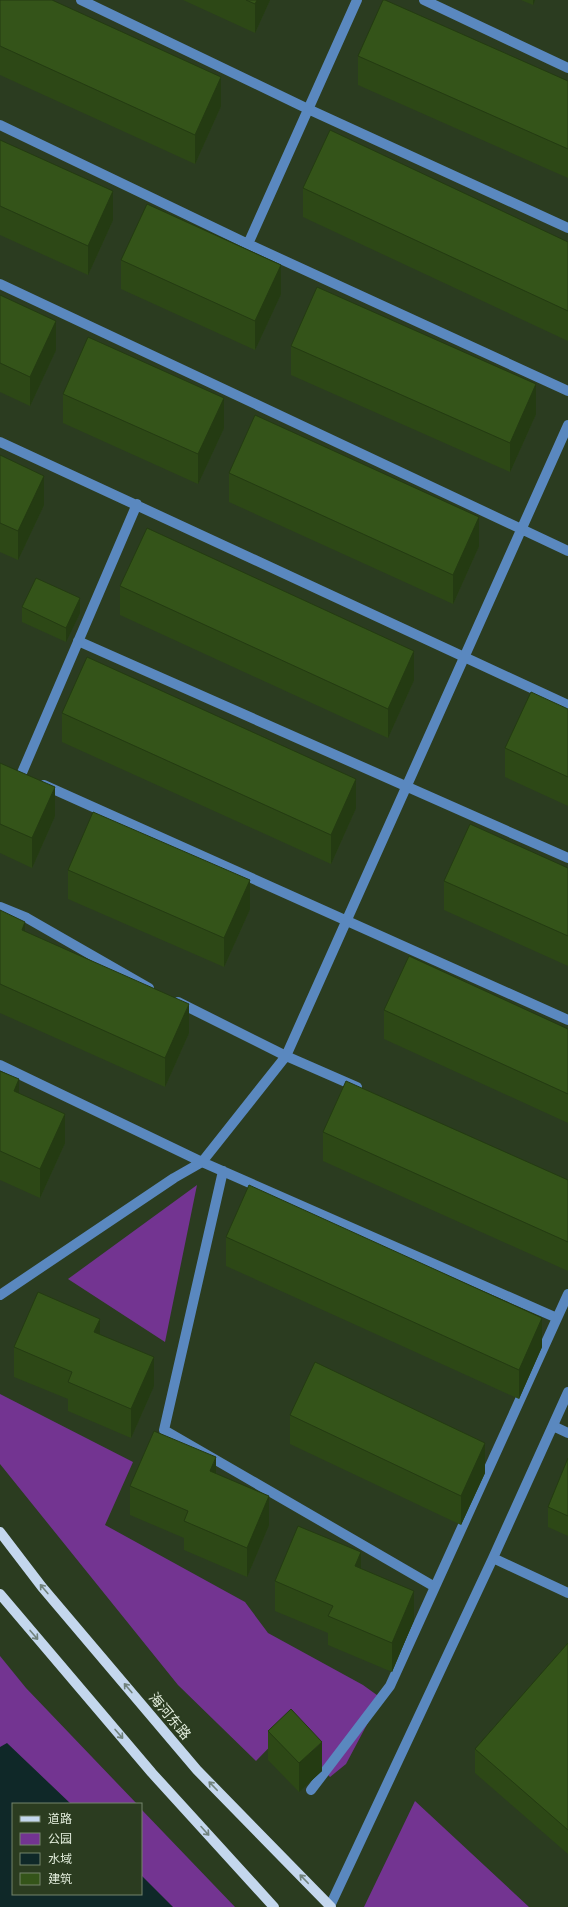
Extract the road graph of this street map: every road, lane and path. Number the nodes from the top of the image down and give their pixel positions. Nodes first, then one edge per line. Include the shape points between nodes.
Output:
1 (81, 0) edge
2 (357, 0) edge
3 (424, 0) edge
4 (568, 68) edge
5 (308, 109) junction
6 (0, 125) edge
7 (568, 228) edge
8 (248, 244) junction
9 (0, 284) edge
10 (568, 391) edge
11 (568, 425) edge
12 (0, 442) edge
13 (137, 504) junction
14 (521, 530) junction
15 (568, 550) edge
16 (78, 641) junction
17 (464, 658) junction
18 (568, 705) edge
19 (407, 786) junction
20 (568, 858) edge
21 (0, 907) edge
22 (346, 921) junction
23 (568, 1020) edge
24 (286, 1056) junction
25 (0, 1065) edge
26 (366, 1091) edge
27 (202, 1162) junction
28 (223, 1171) junction
29 (568, 1294) edge
30 (0, 1295) edge
31 (557, 1318) junction
32 (568, 1392) edge
33 (552, 1426) junction
34 (568, 1433) edge
35 (0, 1532) edge
36 (493, 1558) junction
37 (435, 1587) junction
38 (568, 1593) edge
39 (0, 1594) edge
40 (311, 1790) dead end
41 (331, 1906) edge
42 (274, 1907) edge

1 - 5 street
2 - 5 street
3 - 4 street
5 - 7 street
5 - 8 street
6 - 8 street
8 - 10 street
9 - 14 street
11 - 14 street
12 - 13 street
13 - 16 street
13 - 17 street
14 - 15 street
14 - 17 street
16 - 19 street
16 - 22 street via 25,777
17 - 18 street
17 - 19 street
19 - 20 street
19 - 22 street
21 - 24 street via 27,918 162,994
22 - 23 street
22 - 24 street
24 - 26 street
24 - 27 street
25 - 27 street
27 - 28 street
27 - 30 street via 174,1178
28 - 31 street
28 - 37 street via 164,1430
29 - 31 street
31 - 37 street
32 - 33 street
33 - 34 street
33 - 36 street
41 -> 35 main road, 海河东路 via 197,1770 42,1586
36 - 38 street
36 - 41 street
37 - 40 street via 390,1686
39 -> 42 main road via 152,1773

